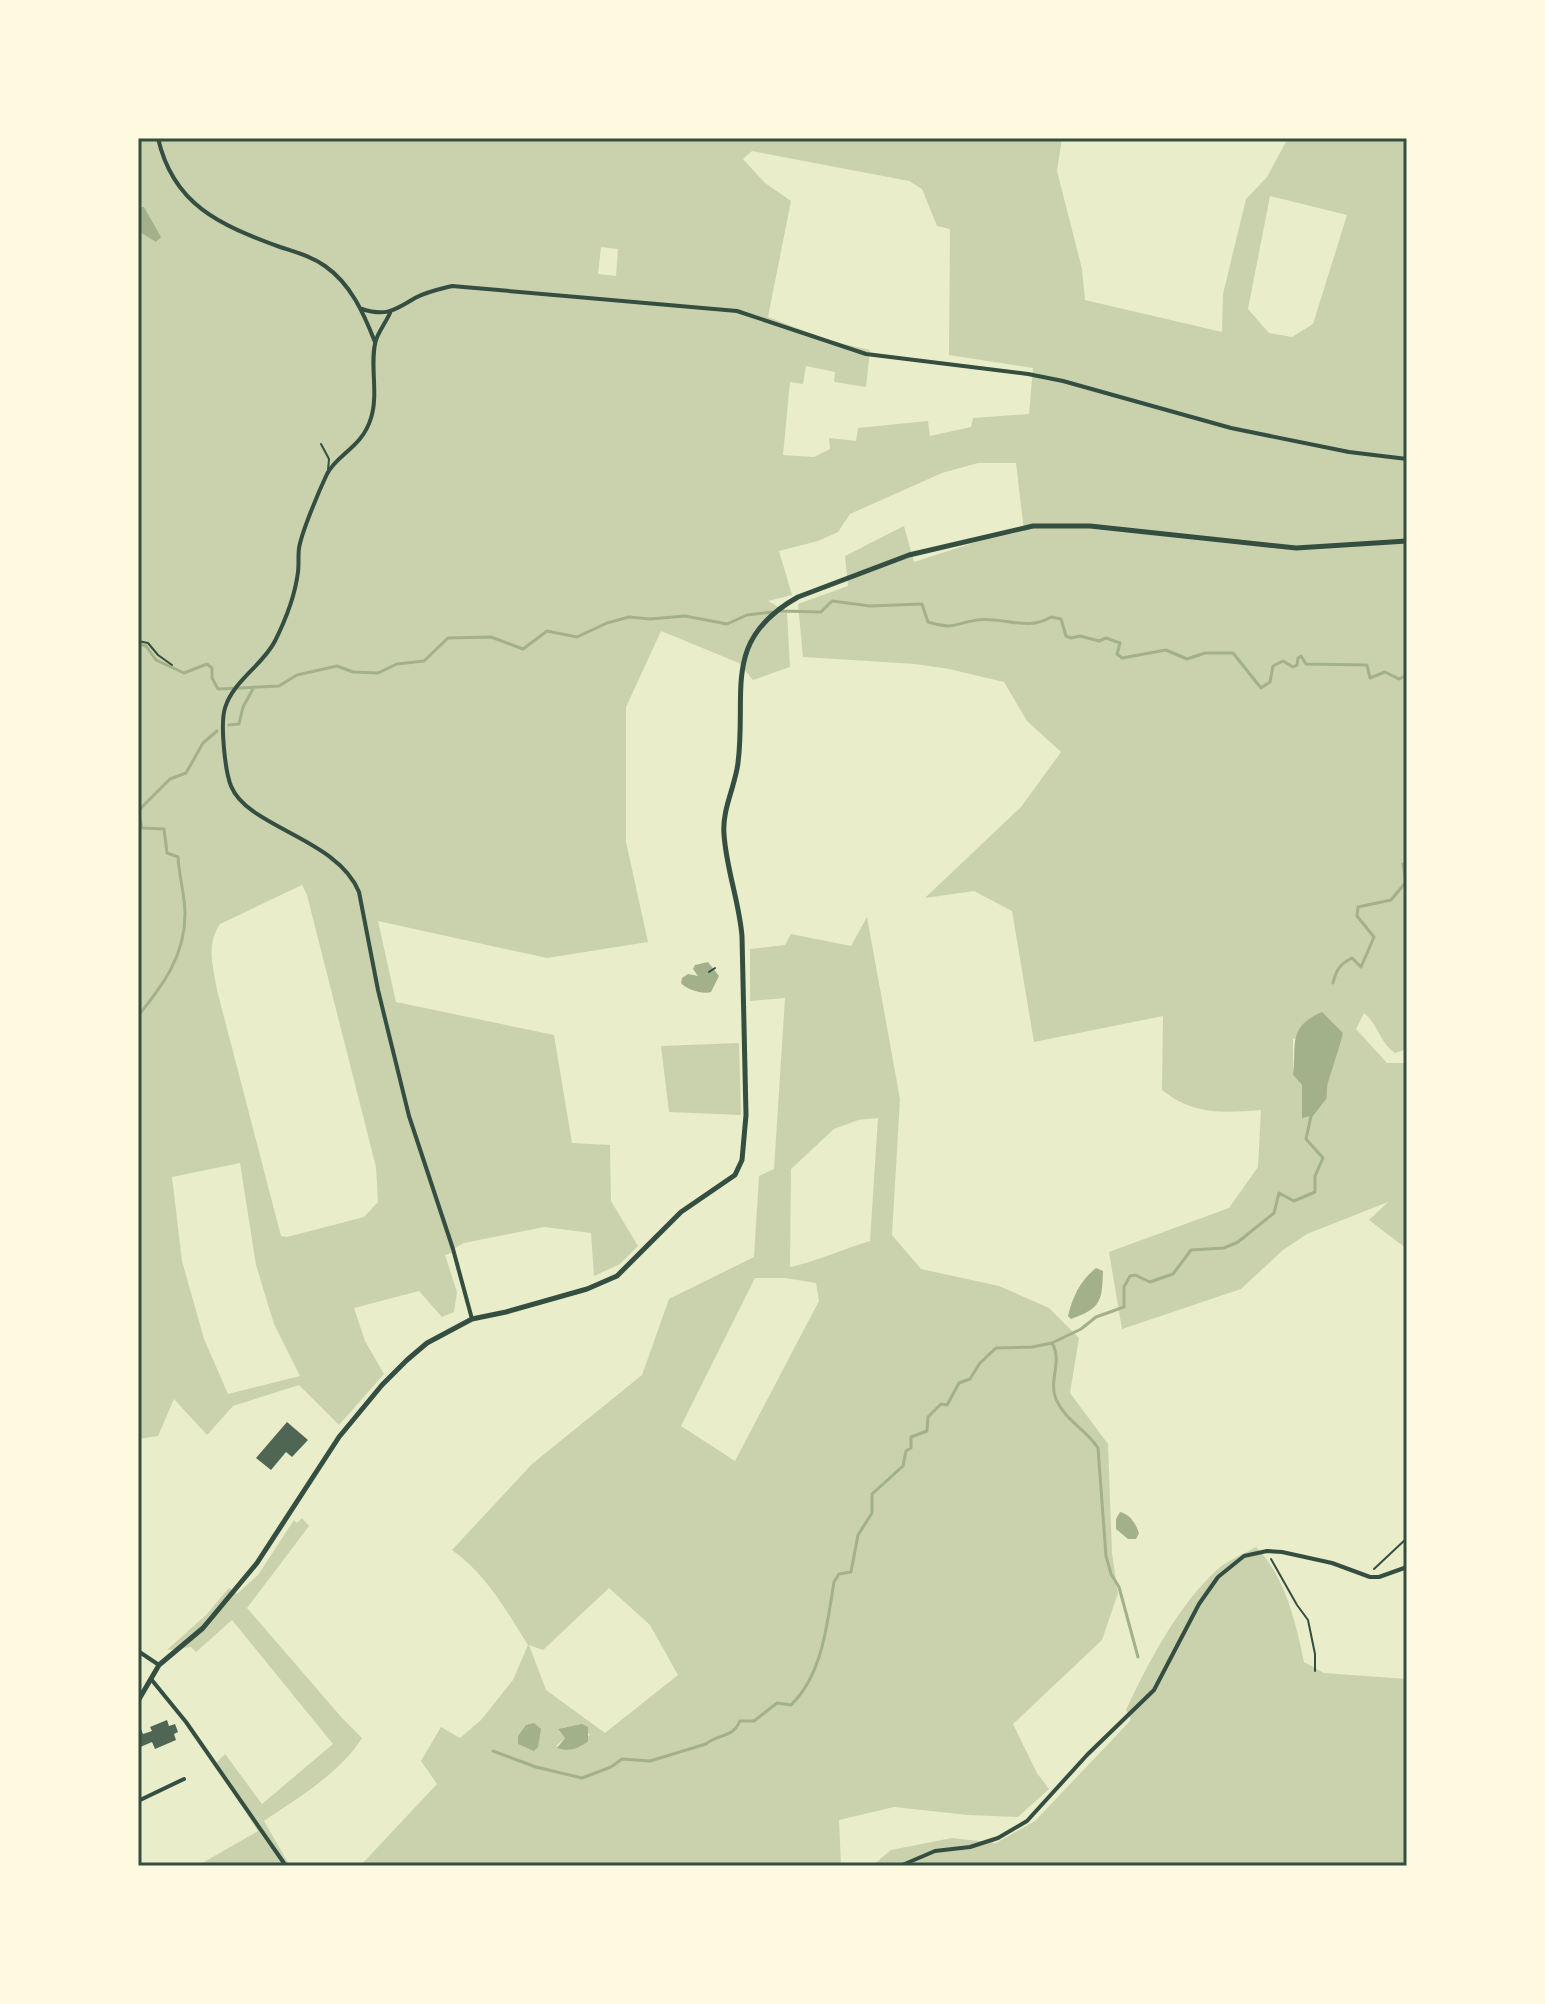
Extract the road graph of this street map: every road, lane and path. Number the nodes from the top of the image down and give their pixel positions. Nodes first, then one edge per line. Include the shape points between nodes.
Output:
1 (158, 138) edge
2 (362, 309) junction
3 (390, 313) junction
4 (375, 342) junction
5 (321, 444) dead end
6 (1407, 459) edge
7 (328, 471) junction
8 (1407, 541) edge
9 (138, 641) edge
10 (172, 665) dead end
11 (715, 968) dead end
12 (709, 972) dead end
13 (472, 1319) junction
14 (1407, 1538) edge
15 (1267, 1551) junction
16 (1377, 1566) dead end
17 (1407, 1567) edge
18 (138, 1651) edge
19 (159, 1665) junction
20 (1315, 1671) dead end
21 (151, 1679) junction
22 (138, 1701) edge
23 (184, 1779) dead end
24 (138, 1801) edge
25 (286, 1866) edge
26 (900, 1866) edge

1 - 2 street via 172,179 195,205 247,234 311,257 347,287
2 - 3 street
2 - 4 street
3 - 4 street
3 - 6 street via 417,296 452,286 737,311 866,354 1028,374 1231,428
4 - 7 street via 372,418 364,436
5 - 7 lane
7 - 13 street via 304,531 291,602 274,644 225,707 228,775 244,804 334,859 353,878 409,1116
8 - 13 street via 1296,548 1105,527 1033,526 909,555 784,604 751,639 743,658 738,761 724,819 742,936 746,1115 739,1170 671,1221 617,1276
9 - 10 path via 148,643
11 - 12 path
13 - 19 street via 427,1343 382,1385 339,1437 257,1563 203,1628
14 - 16 path
15 - 17 street via 1332,1563 1370,1577
15 - 20 path via 1308,1620
15 - 26 street via 1244,1556 1218,1577 1154,1690 1027,1821 998,1838 935,1851
18 - 19 street
19 - 21 street
21 - 22 street
21 - 25 street
23 - 24 street

